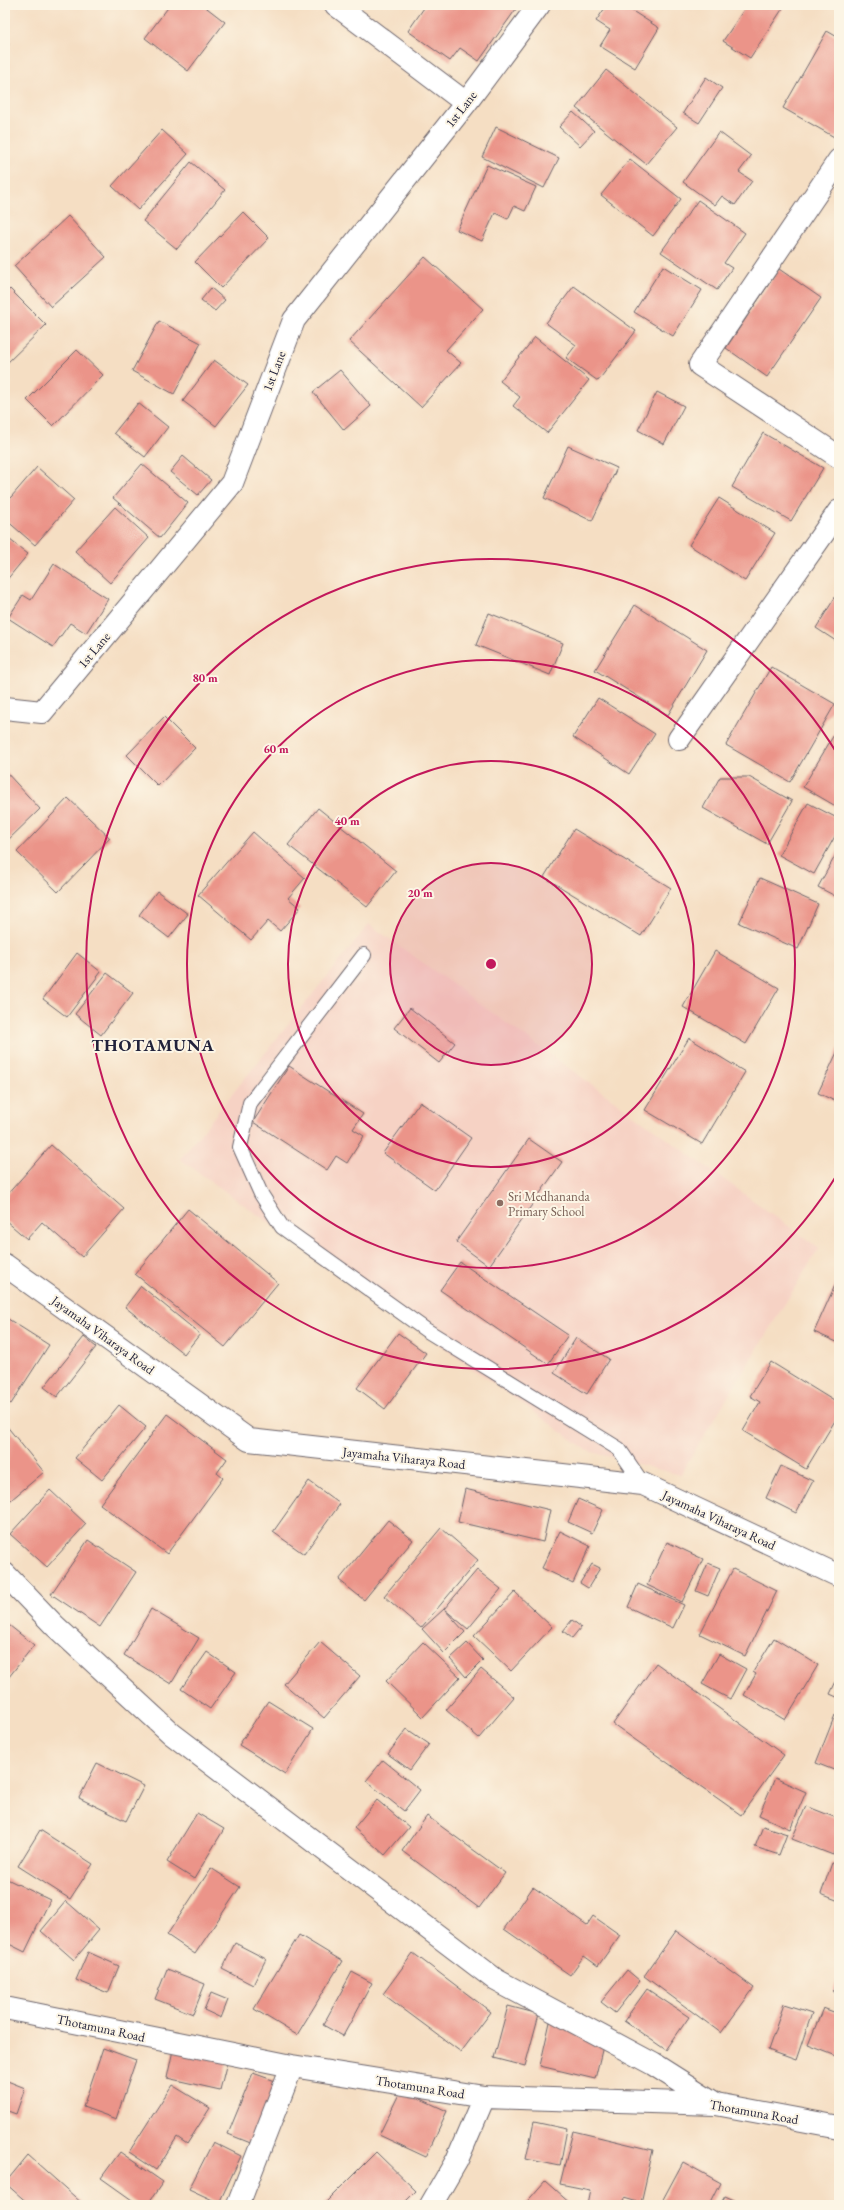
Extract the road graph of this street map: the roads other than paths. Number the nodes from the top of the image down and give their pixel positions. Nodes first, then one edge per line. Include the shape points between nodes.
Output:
1 (336, 5) edge
2 (539, 5) edge
3 (466, 104) junction
4 (839, 160) edge
5 (839, 457) edge
6 (839, 510) edge
7 (5, 708) edge
8 (679, 739) dead end
9 (364, 955) dead end
10 (5, 1265) edge
11 (643, 1484) junction
12 (5, 1574) edge
13 (839, 1576) edge
14 (5, 2008) edge
15 (292, 2066) junction
16 (484, 2097) junction
17 (716, 2104) junction
18 (839, 2127) edge
19 (238, 2205) edge
20 (431, 2205) edge

1 - 3 street
2 - 3 street, 1st Lane
3 - 7 street, 1st Lane via 294,320 232,483 42,712
4 - 5 street via 700,365
6 - 8 street
9 - 11 lane via 250,1103 240,1147 261,1194 282,1227 426,1330 619,1449
10 - 11 street, Jayamaha Viharaya Road via 249,1440
11 - 13 street, Jayamaha Viharaya Road
12 - 17 street via 55,1626 172,1734 496,1980 653,2064
14 - 15 street, Thotamuna Road
15 - 16 street, Thotamuna Road
15 - 19 street
16 - 17 street, Thotamuna Road
16 - 20 street via 457,2160
17 - 18 street, Thotamuna Road

